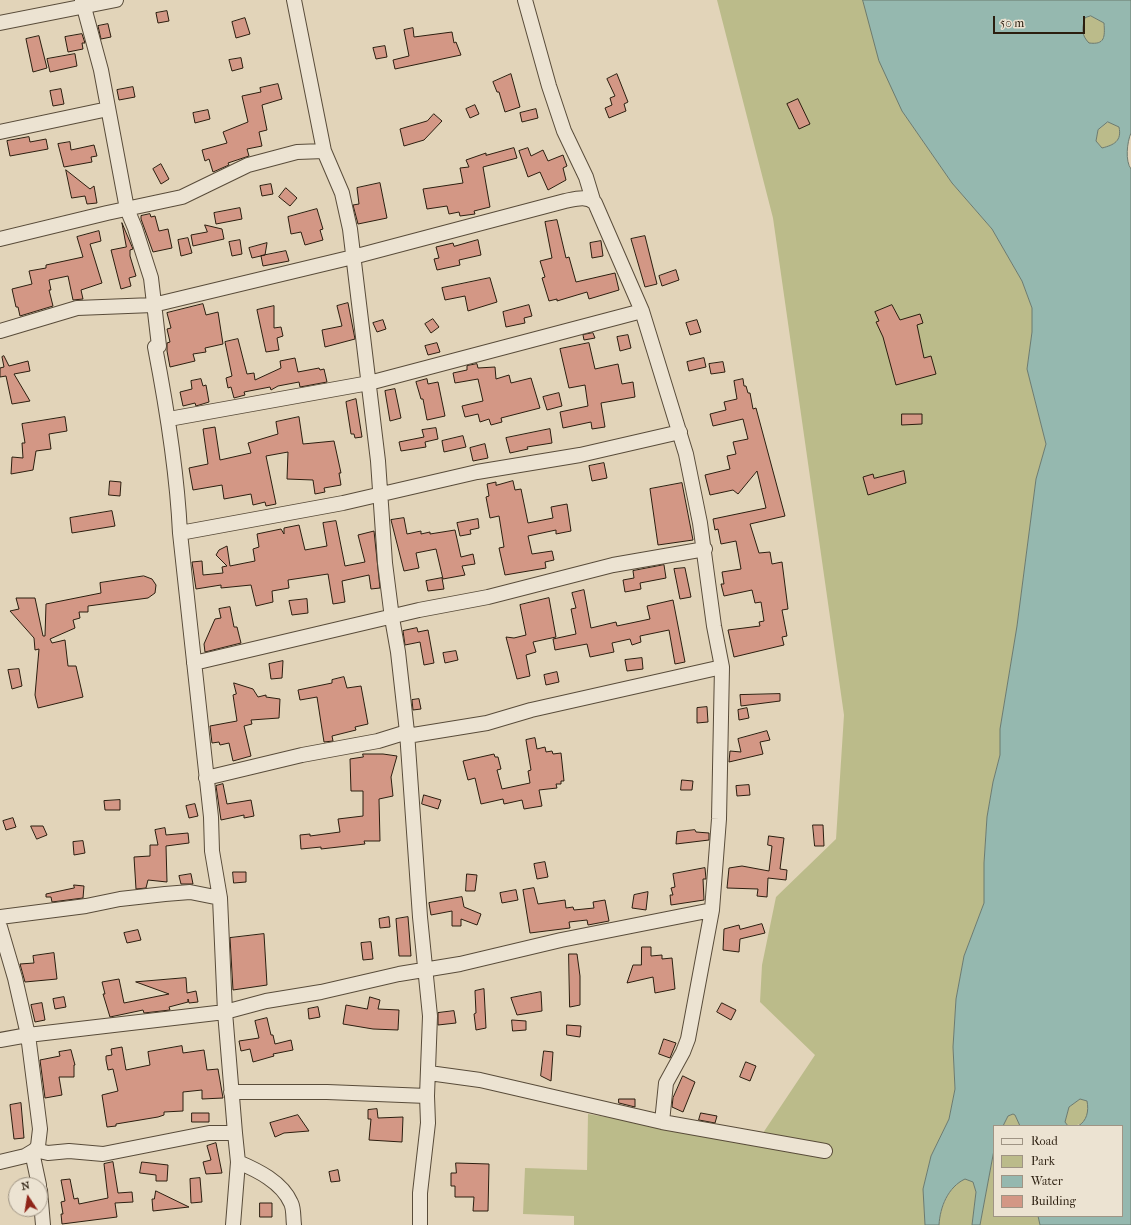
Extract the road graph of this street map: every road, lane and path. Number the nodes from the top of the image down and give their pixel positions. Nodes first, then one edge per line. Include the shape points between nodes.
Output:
1 (116, 0) edge
2 (294, 0) edge
3 (525, 0) edge
4 (83, 4) edge
5 (0, 23) edge
6 (108, 109) junction
7 (0, 132) edge
8 (324, 152) junction
9 (593, 200) junction
10 (127, 209) junction
11 (0, 239) edge
12 (353, 257) junction
13 (153, 305) junction
14 (642, 311) junction
15 (0, 331) edge
16 (369, 383) junction
17 (169, 419) junction
18 (680, 432) junction
19 (379, 494) junction
20 (180, 533) junction
21 (704, 549) junction
22 (392, 618) junction
23 (194, 663) junction
24 (722, 667) junction
25 (407, 734) junction
26 (206, 778) junction
27 (220, 898) junction
28 (712, 910) junction
29 (0, 917) edge
30 (0, 927) edge
31 (426, 969) junction
32 (225, 1012) junction
33 (28, 1035) junction
34 (0, 1040) edge
35 (429, 1073) junction
36 (231, 1092) junction
37 (427, 1096) junction
38 (662, 1122) junction
39 (235, 1133) junction
40 (33, 1151) junction
41 (824, 1151) dead end
42 (0, 1162) edge
43 (238, 1162) junction
44 (38, 1177) edge
45 (233, 1225) edge
46 (294, 1225) edge
47 (420, 1225) edge

1 - 4 street
2 - 8 street
3 - 9 street via 564,131 586,177
4 - 5 street
4 - 6 street via 101,70
6 - 7 street
6 - 10 street
8 - 10 street via 297,152 248,165 182,197
8 - 12 street via 342,193
9 - 12 street via 583,198 565,201
9 - 14 street
10 - 11 street
10 - 13 street via 151,278
12 - 13 street
12 - 16 street
13 - 15 street via 77,308
13 - 17 street via 159,346 155,347
14 - 16 street
14 - 18 street
16 - 17 street
16 - 19 street via 378,460
17 - 20 street via 179,499
18 - 19 street via 580,456 477,472
18 - 21 street
19 - 20 street
19 - 22 street
20 - 23 street
21 - 22 street via 613,565
21 - 24 street
22 - 23 street
22 - 25 street
23 - 26 street
24 - 25 street via 531,710 487,723
24 - 28 street via 719,819
25 - 26 street
25 - 31 street
26 - 27 street via 212,851
27 - 29 street via 190,892 165,894 120,898 86,906
27 - 32 street
28 - 31 street
28 - 38 street via 688,1039 666,1083
30 - 33 street via 16,978
31 - 32 street via 266,1001
31 - 35 street via 430,1016
32 - 33 street
32 - 36 street
33 - 34 street
33 - 40 street via 40,1129 38,1146
35 - 37 street
35 - 38 street via 480,1080
36 - 37 street
36 - 39 street
37 - 47 street via 428,1123 420,1193
38 - 41 street
39 - 40 street via 209,1134 103,1154
39 - 43 street
40 - 42 street via 25,1156
40 - 44 street
43 - 45 street
43 - 46 street via 270,1179 283,1191 292,1204

